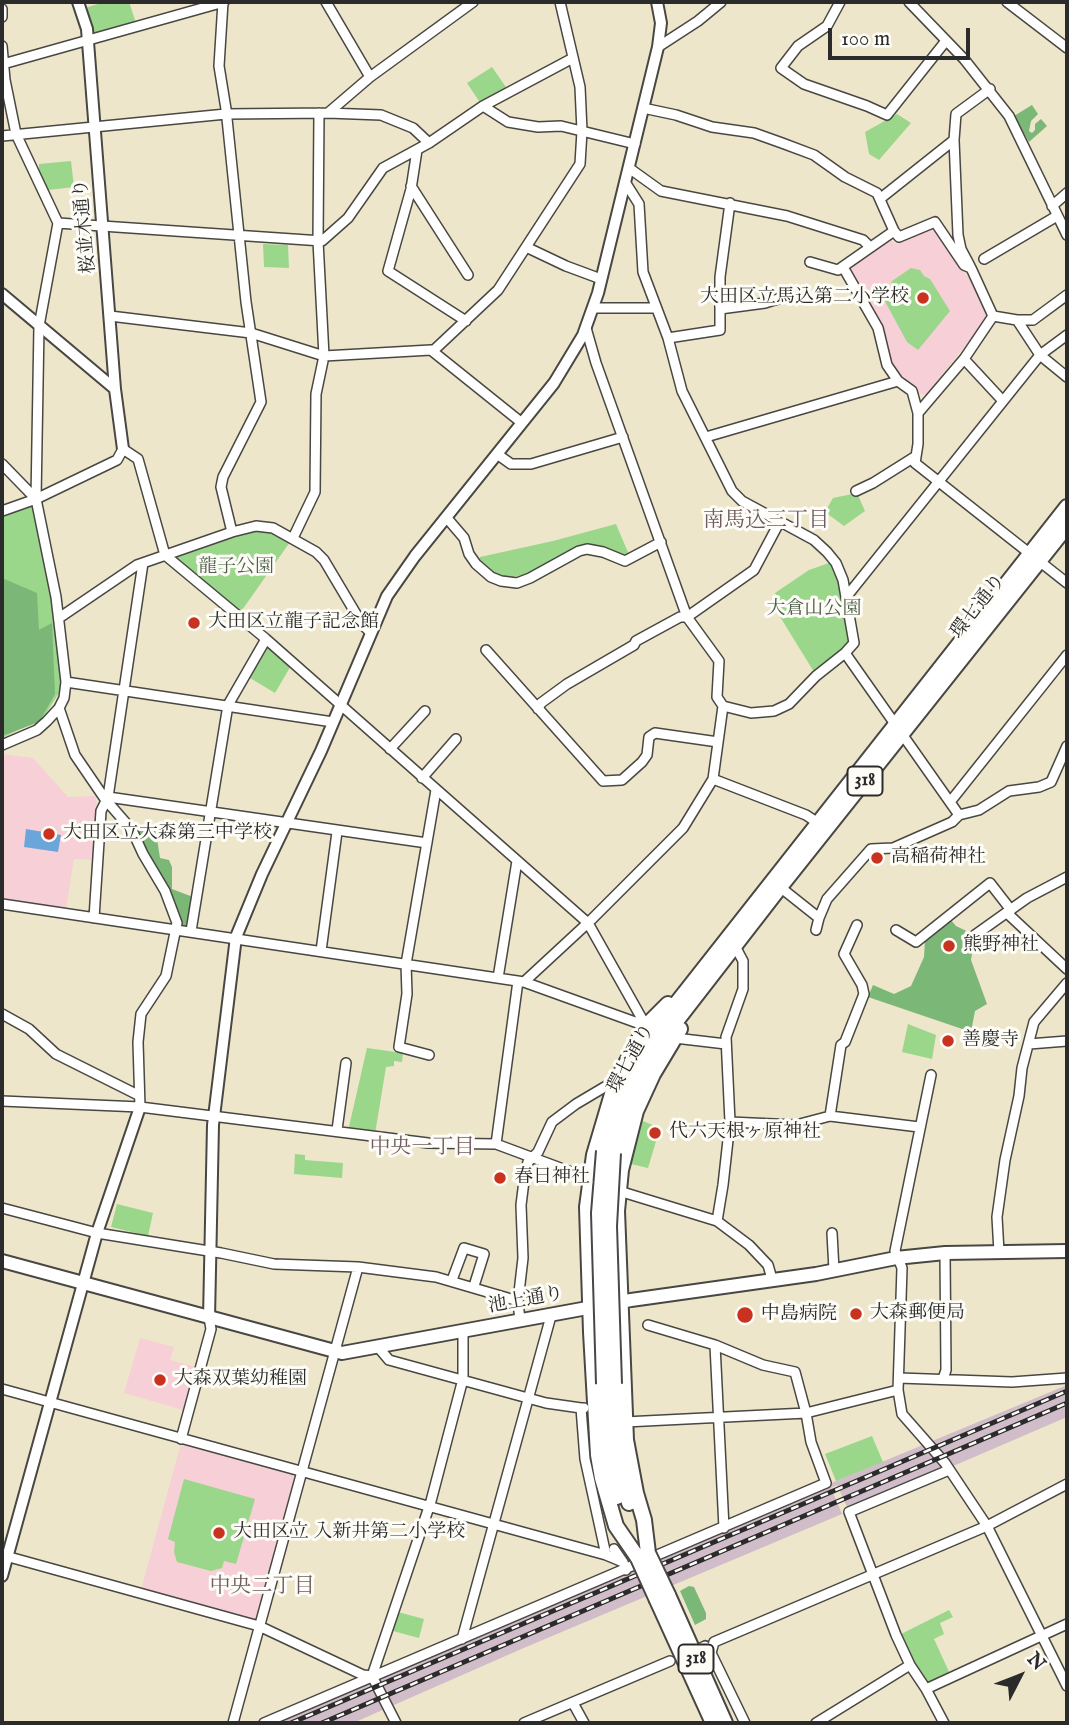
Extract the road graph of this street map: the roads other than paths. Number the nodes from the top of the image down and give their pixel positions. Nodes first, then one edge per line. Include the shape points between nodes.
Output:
1 (78, 2) edge
2 (224, 2) edge
3 (326, 2) edge
4 (473, 2) edge
5 (560, 2) edge
6 (657, 2) edge
7 (721, 2) edge
8 (840, 2) edge
9 (909, 2) edge
10 (1007, 2) edge
11 (2, 9) edge
12 (2, 17) edge
13 (88, 42) junction
14 (945, 42) junction
15 (2, 46) edge
16 (658, 47) junction
17 (1067, 48) edge
18 (572, 58) junction
19 (3, 64) edge
20 (370, 77) junction
21 (990, 89) junction
22 (483, 106) junction
23 (643, 108) junction
24 (324, 113) junction
25 (226, 114) junction
26 (95, 125) junction
27 (582, 131) junction
28 (16, 134) junction
29 (2, 136) edge
30 (954, 140) junction
31 (429, 143) junction
32 (635, 144) junction
33 (417, 150) junction
34 (629, 168) junction
35 (625, 182) junction
36 (411, 186) junction
37 (1067, 193) edge
38 (881, 198) junction
39 (730, 203) junction
40 (1052, 206) junction
41 (1058, 216) junction
42 (58, 223) junction
43 (103, 226) junction
44 (894, 231) junction
45 (1067, 235) edge
46 (238, 237) junction
47 (318, 241) junction
48 (526, 247) junction
49 (870, 247) junction
50 (984, 259) dead end
51 (810, 262) dead end
52 (843, 267) junction
53 (971, 268) junction
54 (468, 275) dead end
55 (601, 279) junction
56 (789, 292) dead end
57 (2, 294) edge
58 (1067, 295) edge
59 (593, 307) junction
60 (656, 308) junction
61 (720, 309) junction
62 (110, 316) junction
63 (993, 316) junction
64 (1017, 320) junction
65 (466, 321) junction
66 (39, 326) junction
67 (586, 327) junction
68 (251, 333) junction
69 (1067, 335) edge
70 (668, 338) junction
71 (433, 351) junction
72 (1040, 355) junction
73 (324, 356) junction
74 (964, 359) junction
75 (1067, 377) edge
76 (898, 381) junction
77 (115, 389) junction
78 (1002, 400) junction
79 (918, 413) junction
80 (522, 423) junction
81 (623, 437) junction
82 (706, 437) junction
83 (123, 449) junction
84 (497, 454) junction
85 (916, 456) junction
86 (2, 464) edge
87 (937, 481) junction
88 (856, 491) dead end
89 (36, 499) junction
90 (1067, 507) edge
91 (2, 511) edge
92 (446, 517) junction
93 (779, 523) junction
94 (1067, 526) edge
95 (232, 531) junction
96 (293, 538) junction
97 (661, 542) junction
98 (165, 555) junction
99 (1035, 558) junction
100 (143, 563) junction
101 (1067, 583) edge
102 (846, 596) junction
103 (687, 617) junction
104 (59, 618) junction
105 (370, 632) junction
106 (266, 639) junction
107 (486, 650) dead end
108 (845, 653) junction
109 (1067, 655) edge
110 (66, 682) junction
111 (123, 690) junction
112 (228, 705) junction
113 (340, 705) junction
114 (723, 706) junction
115 (59, 709) junction
116 (538, 709) junction
117 (425, 711) dead end
118 (333, 722) junction
119 (900, 729) junction
120 (456, 739) dead end
121 (718, 741) junction
122 (2, 745) edge
123 (1067, 746) edge
124 (390, 749) junction
125 (422, 778) junction
126 (713, 779) junction
127 (436, 790) junction
128 (106, 798) junction
129 (950, 802) junction
130 (209, 811) junction
131 (959, 815) junction
132 (286, 823) junction
133 (817, 823) junction
134 (337, 832) junction
135 (427, 844) junction
136 (517, 861) junction
137 (1067, 877) edge
138 (780, 887) junction
139 (2, 904) edge
140 (1009, 911) junction
141 (93, 918) junction
142 (820, 918) junction
143 (588, 923) junction
144 (857, 925) dead end
145 (177, 929) junction
146 (816, 930) dead end
147 (897, 930) dead end
148 (191, 931) junction
149 (975, 935) dead end
150 (236, 937) junction
151 (735, 946) junction
152 (321, 951) junction
153 (406, 964) junction
154 (1067, 969) edge
155 (498, 978) junction
156 (521, 981) junction
157 (1067, 983) edge
158 (687, 998) junction
159 (2, 1014) edge
160 (646, 1026) junction
161 (675, 1038) junction
162 (1067, 1041) edge
163 (726, 1044) junction
164 (1028, 1044) junction
165 (429, 1055) dead end
166 (345, 1063) dead end
167 (931, 1074) dead end
168 (615, 1084) junction
169 (2, 1101) edge
170 (139, 1101) junction
171 (214, 1116) junction
172 (830, 1116) junction
173 (730, 1122) junction
174 (919, 1127) junction
175 (337, 1130) junction
176 (496, 1144) junction
177 (609, 1152) junction
178 (532, 1157) junction
179 (590, 1179) junction
180 (619, 1191) junction
181 (2, 1208) edge
182 (587, 1216) junction
183 (617, 1216) junction
184 (717, 1222) junction
185 (97, 1233) junction
186 (832, 1233) dead end
187 (210, 1251) junction
188 (1067, 1251) edge
189 (999, 1252) junction
190 (945, 1253) junction
191 (896, 1258) junction
192 (2, 1261) edge
193 (618, 1262) junction
194 (589, 1263) junction
195 (358, 1267) junction
196 (834, 1270) junction
197 (772, 1279) junction
198 (452, 1280) junction
199 (83, 1283) junction
200 (474, 1286) junction
201 (518, 1301) junction
202 (621, 1303) junction
203 (590, 1309) junction
204 (551, 1316) junction
205 (209, 1318) junction
206 (520, 1321) junction
207 (648, 1325) dead end
208 (463, 1332) junction
209 (715, 1345) junction
210 (378, 1347) junction
211 (335, 1352) junction
212 (899, 1378) junction
213 (1067, 1378) edge
214 (463, 1379) junction
215 (943, 1380) junction
216 (2, 1389) edge
217 (898, 1390) junction
218 (528, 1398) junction
219 (50, 1402) junction
220 (588, 1407) junction
221 (806, 1413) junction
222 (719, 1418) junction
223 (625, 1422) junction
224 (181, 1439) junction
225 (949, 1470) junction
226 (301, 1471) junction
227 (1067, 1484) edge
228 (428, 1506) junction
229 (494, 1524) junction
230 (987, 1526) junction
231 (724, 1528) junction
232 (614, 1549) dead end
233 (606, 1555) junction
234 (4, 1556) edge
235 (634, 1561) junction
236 (873, 1574) junction
237 (2, 1576) edge
238 (662, 1597) junction
239 (1067, 1624) edge
240 (259, 1626) junction
241 (1042, 1635) junction
242 (462, 1639) junction
243 (701, 1648) dead end
244 (711, 1653) junction
245 (670, 1661) dead end
246 (910, 1665) junction
247 (373, 1676) junction
248 (1067, 1686) edge
249 (926, 1689) junction
250 (573, 1703) junction
251 (233, 1723) edge
252 (264, 1723) edge
253 (396, 1723) edge
254 (524, 1723) edge
255 (584, 1723) edge
256 (713, 1723) edge
257 (725, 1723) edge
258 (745, 1723) edge
259 (816, 1723) edge
260 (944, 1723) edge

1 - 13 street, 桜並木通り
2 - 13 street
2 - 25 street via 219,66
3 - 20 street
4 - 20 street
5 - 18 street
6 - 16 street via 661,23
7 - 16 street
8 - 14 street via 827,26 799,46 781,68 804,84 887,115
9 - 14 street
10 - 17 street
11 - 12 street
13 - 19 street
13 - 26 street, 桜並木通り
14 - 21 street
15 - 19 street
16 - 23 street
18 - 22 street
18 - 27 street via 580,87
19 - 28 street
20 - 24 street
21 - 30 street via 956,114
21 - 40 street via 1009,116
22 - 27 street via 508,122
22 - 31 street
23 - 32 street
23 - 38 street via 754,133 814,155
24 - 25 street
24 - 31 street via 382,115 414,128
24 - 47 street
25 - 26 street
25 - 46 street
26 - 28 street
26 - 43 street, 桜並木通り
27 - 32 street
27 - 48 street via 580,164
28 - 29 street
28 - 42 street
30 - 38 street
30 - 53 street via 958,235
31 - 33 street
32 - 34 street
33 - 36 street
33 - 47 street via 383,168 348,218
34 - 35 street
34 - 39 street via 661,191
35 - 55 street
35 - 60 street via 639,204 643,272
36 - 54 street
36 - 65 street via 388,271
37 - 40 street
38 - 44 street
39 - 49 street via 840,231
39 - 61 street
40 - 41 street
41 - 45 street
41 - 50 street
42 - 43 street
42 - 66 street
43 - 46 street
43 - 62 street, 桜並木通り
44 - 49 street
44 - 53 street via 899,237 935,222 964,265
46 - 47 street
46 - 68 street
47 - 73 street
48 - 55 street
48 - 65 street via 498,290
49 - 52 street
51 - 52 street via 838,270
52 - 76 street via 878,328 887,365
53 - 63 street
55 - 59 street
56 - 61 street via 765,303
57 - 66 street
58 - 64 street via 1033,320
59 - 60 street
59 - 67 street
60 - 70 street
61 - 70 street via 720,330
62 - 68 street
62 - 77 street, 桜並木通り
63 - 64 street
63 - 74 street
64 - 72 street
65 - 71 street
66 - 77 street
66 - 89 street
67 - 80 street via 564,370
67 - 81 street
68 - 73 street
68 - 95 street via 261,402 223,477 226,517
69 - 72 street
70 - 82 street via 682,391
71 - 73 street
71 - 80 street
72 - 75 street
72 - 78 street
73 - 96 street via 316,394 315,492
74 - 78 street
74 - 79 street
76 - 79 street via 912,391
76 - 82 street
77 - 83 street, 桜並木通り
78 - 87 street
79 - 85 street
80 - 84 street
81 - 84 street via 531,464 511,464
81 - 97 street
82 - 93 street via 732,491
83 - 89 street via 117,460
83 - 98 street via 138,459
84 - 92 street
85 - 87 street via 915,463
85 - 88 street
86 - 89 street
87 - 99 street
87 - 102 street
89 - 91 street
89 - 104 street
90 - 99 main road, 環七通り / 318
92 - 97 street via 464,538 475,564 491,577 517,583 579,551 603,552 625,561
92 - 105 street via 398,579
93 - 102 street via 814,540 827,552 840,571
93 - 103 street via 754,570
94 - 99 main road, 環七通り / 318
95 - 96 street via 256,526
95 - 98 street
96 - 105 street via 324,561
97 - 103 street
98 - 100 street
98 - 106 street
99 - 101 street
99 - 119 main road, 環七通り / 318
100 - 104 street
100 - 111 street
102 - 108 street via 854,643
103 - 114 street via 719,661 717,697
103 - 116 street via 636,641 567,684
104 - 110 street
105 - 113 street
106 - 112 street
106 - 113 street
107 - 116 street
108 - 114 street via 789,704 774,711 751,713
108 - 119 street
109 - 129 street
110 - 111 street
110 - 115 street
111 - 112 street
111 - 128 street
112 - 118 street
112 - 130 street
113 - 118 street
113 - 124 street
114 - 121 street
115 - 122 street via 37,730
115 - 128 street via 75,755
116 - 121 street via 603,782 622,780 642,762 649,737 655,733
117 - 124 street
118 - 132 street
119 - 129 street
119 - 133 main road, 環七通り / 318
119 - 138 main road, 環七通り / 318
120 - 125 street
121 - 126 street
123 - 131 street via 1051,782 1009,791 979,810
124 - 125 street
125 - 127 street
126 - 133 street
126 - 143 street via 683,828
127 - 135 street
127 - 136 street
128 - 130 street
128 - 141 street via 97,843
128 - 145 street via 132,830 165,891
129 - 131 street
130 - 132 street
130 - 148 street
131 - 142 street via 893,848 872,849 827,899
132 - 134 street
132 - 150 street
133 - 158 main road, 環七通り / 318
134 - 135 street
134 - 152 street
135 - 153 street
136 - 143 street
136 - 155 street
137 - 140 street
138 - 142 street
138 - 151 main road, 環七通り / 318
139 - 141 street
140 - 147 street via 990,883 916,942
140 - 149 street
140 - 154 street
141 - 145 street
142 - 146 street
143 - 156 street
143 - 160 street
144 - 172 street via 844,954 864,994 841,1045
145 - 148 street
145 - 170 street via 166,976 141,1014
148 - 150 street
150 - 152 street
150 - 171 street
151 - 158 main road, 環七通り / 318
151 - 163 street via 743,961 743,989
152 - 153 street
153 - 155 street
153 - 165 street via 407,994 399,1047
155 - 156 street
156 - 160 street
156 - 176 street
157 - 164 street via 1034,1022
158 - 160 main road via 659,1011
158 - 161 main road
158 - 177 main road, 環七通り / 318 via 649,1061
158 - 177 main road, 環七通り / 318 via 661,1023 627,1082 612,1120
159 - 170 street via 29,1029 56,1054
160 - 168 main road
161 - 163 street
161 - 180 main road via 636,1111
162 - 164 street
163 - 173 street
164 - 189 street via 997,1217
166 - 175 street
167 - 174 street
168 - 178 street via 552,1122
168 - 179 main road via 599,1130
169 - 170 street
170 - 171 street
170 - 185 street
171 - 175 street
171 - 187 street
172 - 173 street via 796,1125
172 - 174 street
173 - 184 street
174 - 191 street
175 - 176 street via 428,1143
176 - 178 street
177 - 235 main road, 環七通り / 318, bridge via 609,1384 622,1478 634,1517
178 - 179 street
178 - 201 street via 524,1173
179 - 182 main road
180 - 183 main road
180 - 184 street
181 - 185 street
182 - 183 street via 603,1210
182 - 194 main road
183 - 193 main road
184 - 197 street via 749,1245 768,1265
185 - 187 street
185 - 199 street
186 - 196 street
187 - 195 street via 274,1264
187 - 205 street
188 - 189 main road, 池上通り
189 - 190 main road, 池上通り
190 - 191 main road, 池上通り
190 - 215 street
191 - 196 main road, 池上通り
191 - 212 street via 902,1268
192 - 199 main road, 池上通り
193 - 194 street via 604,1269
193 - 202 main road
194 - 203 main road
195 - 198 street
195 - 211 street
196 - 197 main road, 池上通り
197 - 202 main road, 池上通り
198 - 200 street
198 - 200 street via 464,1248 484,1254
199 - 205 main road, 池上通り
199 - 219 street
200 - 201 street
201 - 206 street
202 - 203 main road, 池上通り
202 - 223 main road
203 - 204 main road, 池上通り
203 - 220 main road
204 - 206 main road, 池上通り
204 - 218 street
205 - 211 main road, 池上通り
205 - 224 street via 211,1329
206 - 208 main road, 池上通り
207 - 209 street
208 - 210 main road, 池上通り
208 - 214 street
209 - 221 street via 795,1372
209 - 222 street
210 - 211 main road, 池上通り
210 - 214 street via 389,1360
211 - 226 street
212 - 215 street
212 - 217 street
213 - 215 street
214 - 218 street
214 - 228 street
216 - 219 street
217 - 221 street
217 - 225 street via 902,1414
218 - 220 street
218 - 229 street
219 - 224 street
219 - 234 street
220 - 233 street via 585,1459
220 - 235 main road via 608,1502
221 - 222 street
221 - 231 street via 826,1483
222 - 223 street
222 - 231 street
223 - 235 main road via 630,1467 645,1520
224 - 226 street
225 - 230 street
225 - 236 street via 849,1512
226 - 228 street
226 - 240 street
227 - 230 street
228 - 229 street
228 - 247 street
229 - 233 street
229 - 242 street
230 - 236 street
230 - 241 street
231 - 235 street
232 - 235 street
233 - 235 street
234 - 237 street
234 - 240 street
235 - 238 main road, 環七通り / 318, bridge
235 - 242 street
236 - 244 street via 714,1642
236 - 246 street
238 - 256 main road, 環七通り / 318
238 - 257 main road, 環七通り / 318
239 - 241 street
240 - 247 street
240 - 251 street
241 - 248 street
241 - 249 street
242 - 247 street
243 - 244 street via 705,1646
244 - 258 street
245 - 250 street
246 - 249 street
246 - 259 street
247 - 252 street
247 - 253 street
249 - 260 street
250 - 254 street
250 - 255 street

